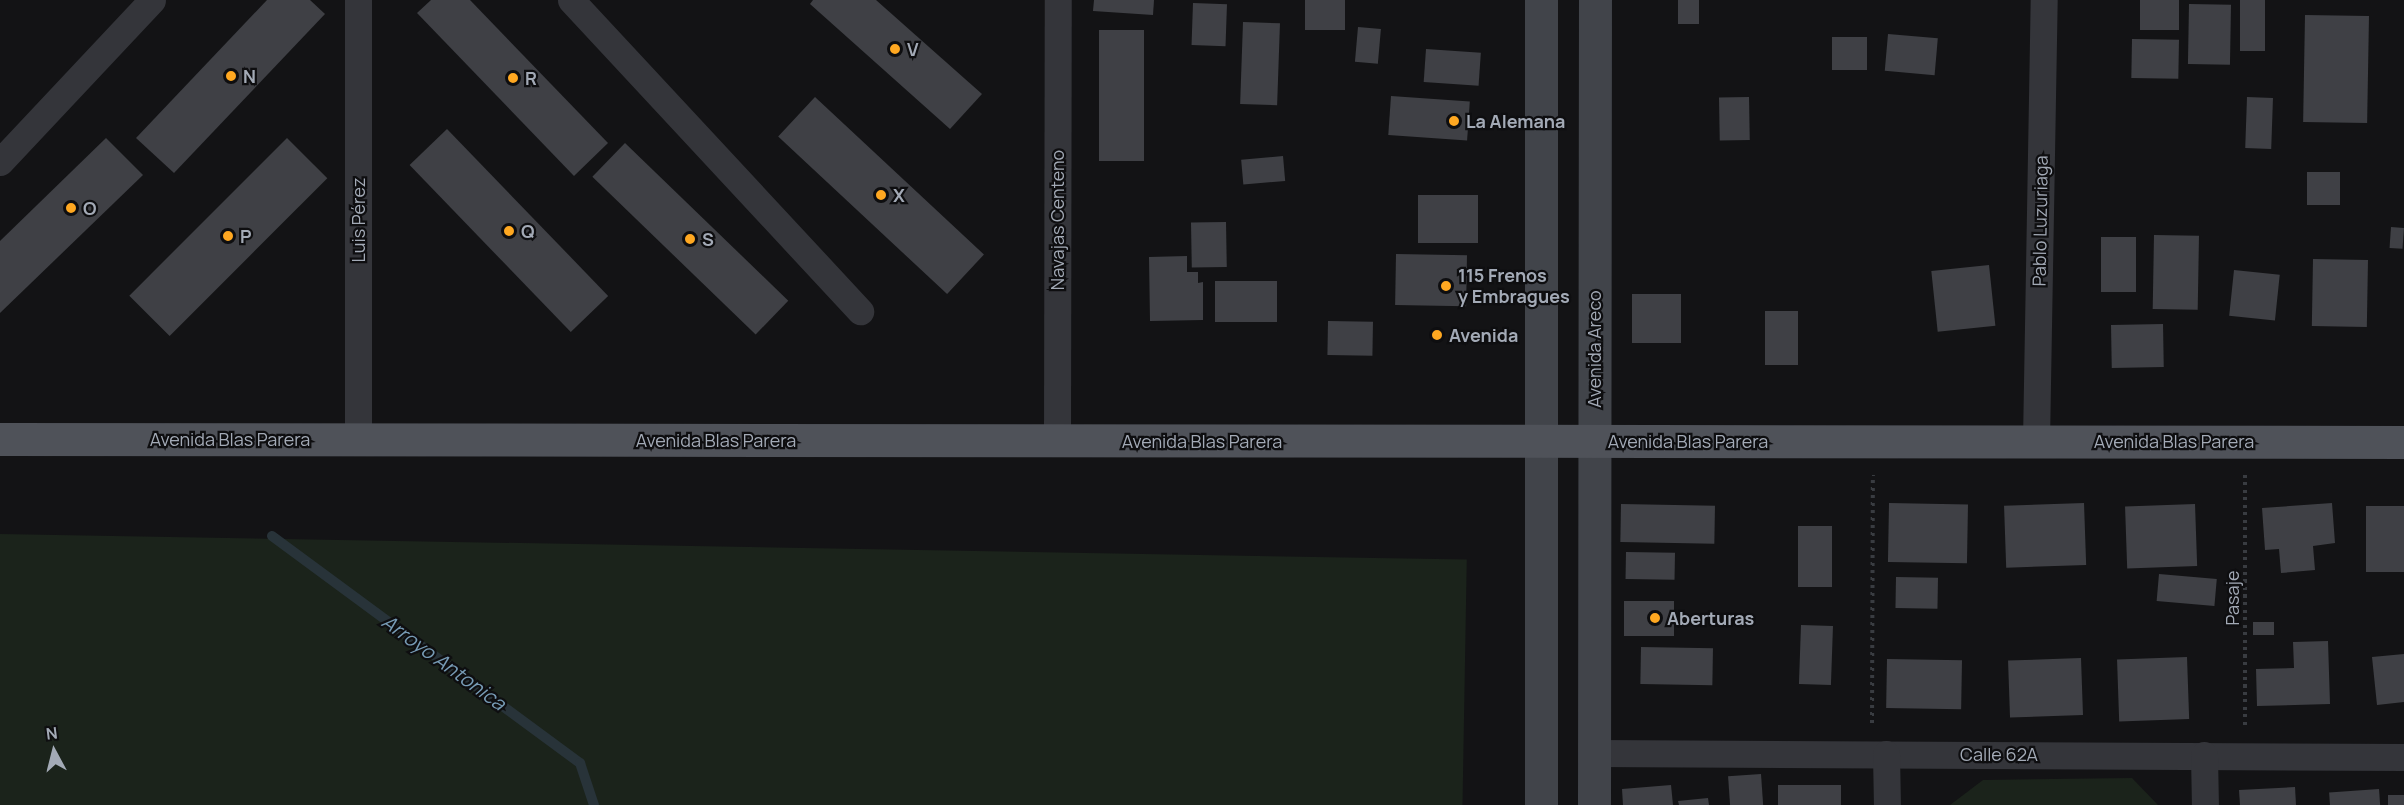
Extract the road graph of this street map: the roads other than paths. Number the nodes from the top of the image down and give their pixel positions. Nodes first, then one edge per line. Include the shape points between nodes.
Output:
1 (152, 0) edge
2 (358, 0) edge
3 (571, 0) edge
4 (1058, 0) edge
5 (1541, 0) edge
6 (1595, 0) edge
7 (2044, 0) edge
8 (0, 162) edge
9 (860, 311) dead end
10 (0, 439) edge
11 (358, 440) junction
12 (1057, 440) junction
13 (1594, 440) junction
14 (1542, 441) junction
15 (2036, 441) junction
16 (2404, 442) edge
17 (1594, 753) junction
18 (1879, 754) junction
19 (2204, 755) junction
20 (2404, 757) edge
21 (1541, 805) edge
22 (1594, 805) edge
23 (1887, 805) edge
24 (2205, 805) edge

1 - 8 street
2 - 11 street, Luis Pérez
3 - 9 street
4 - 12 street, Navajas Centeno
5 - 14 main road
6 - 13 main road, Avenida Areco
7 - 15 street, Pablo Luzuriaga
10 - 11 main road, Avenida Blas Parera
11 - 12 main road, Avenida Blas Parera
12 - 14 main road, Avenida Blas Parera
13 - 14 main road, Avenida Blas Parera
13 - 15 main road, Avenida Blas Parera
13 - 17 main road, Avenida Areco
14 - 21 main road
15 - 16 main road, Avenida Blas Parera
17 - 18 street, Calle 62A
17 - 22 main road, Avenida Areco
18 - 19 street, Calle 62A
18 - 23 street
19 - 20 street, Calle 62A
19 - 24 street

